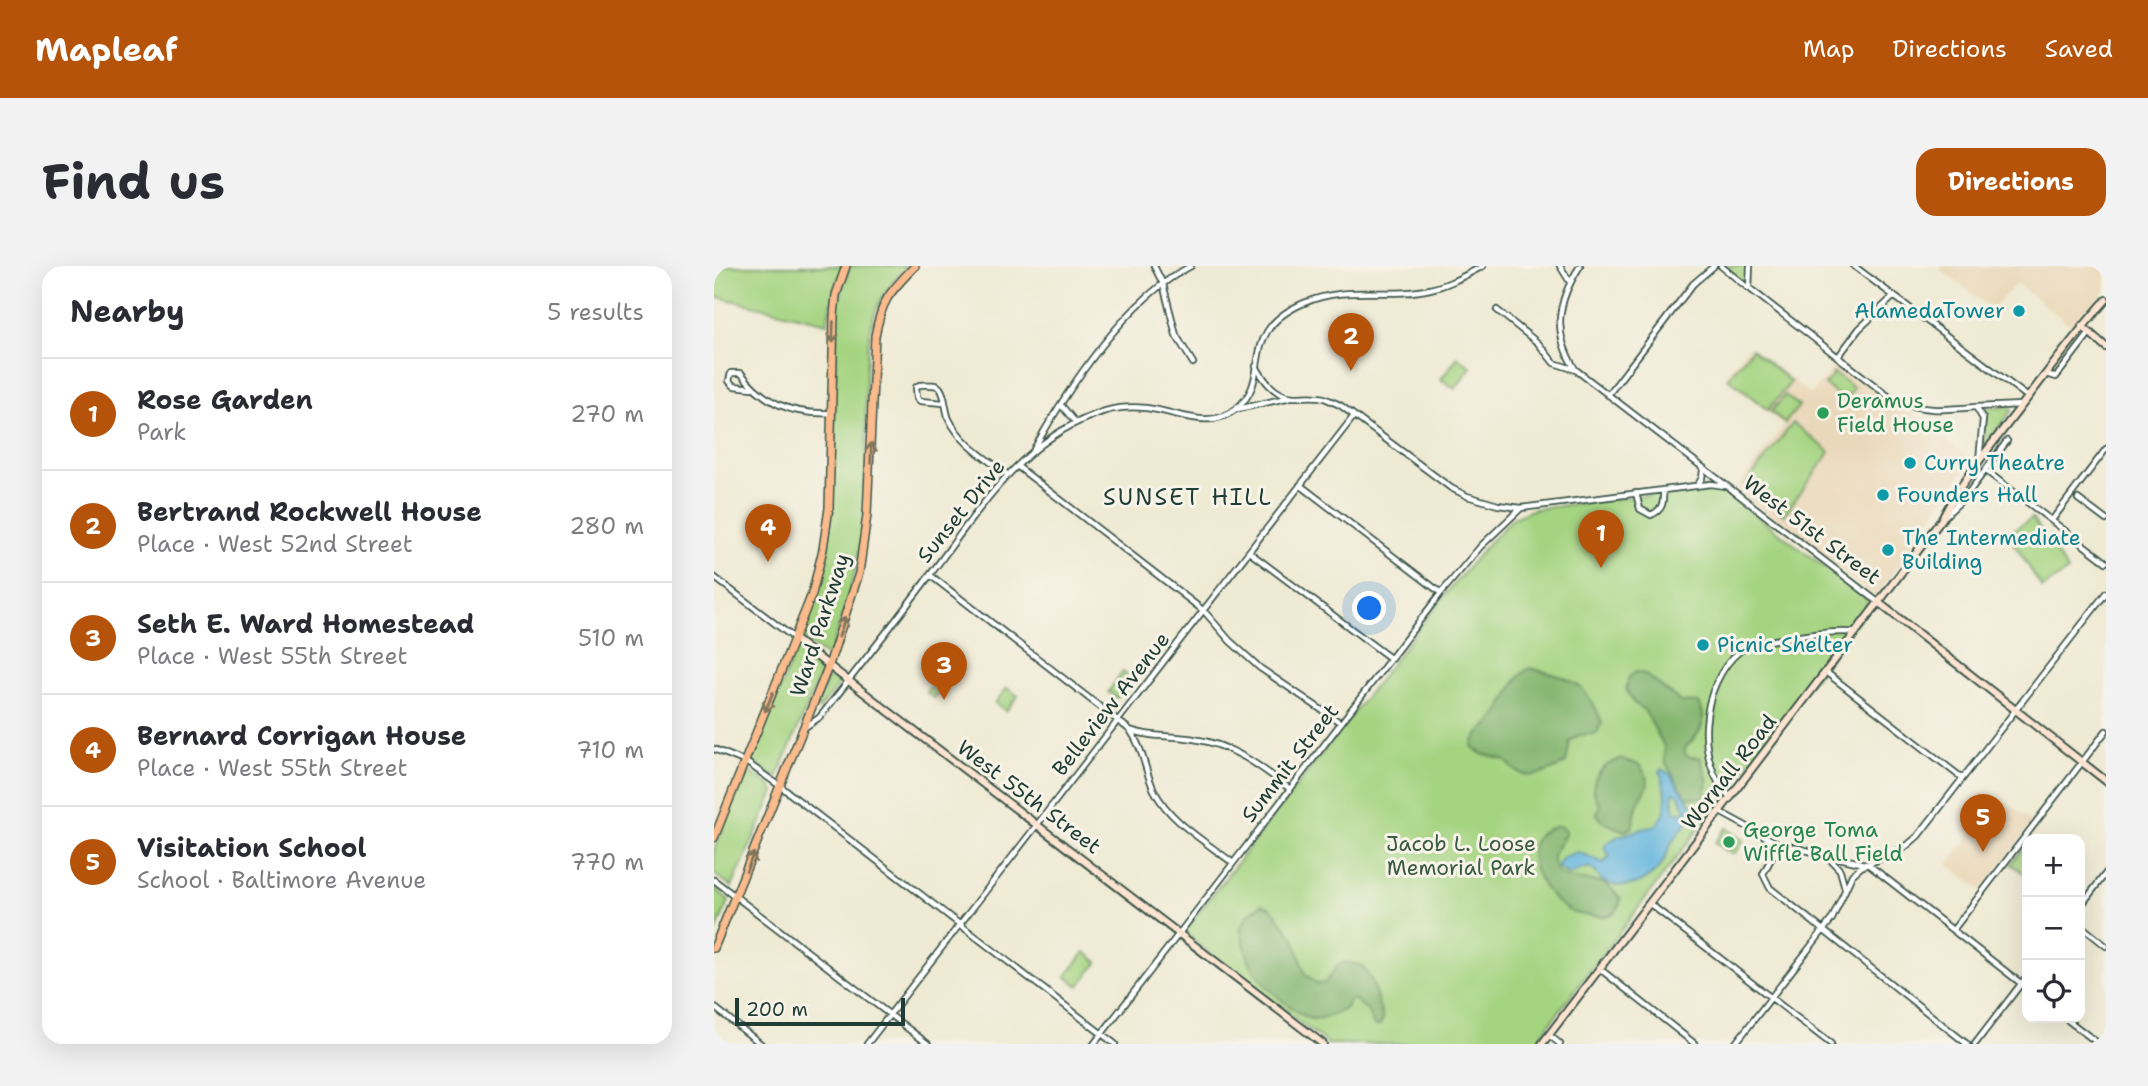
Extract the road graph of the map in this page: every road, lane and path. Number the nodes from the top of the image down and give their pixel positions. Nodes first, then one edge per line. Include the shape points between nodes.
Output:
1 (846, 266) edge
2 (915, 266) edge
3 (1154, 266) edge
4 (1191, 266) edge
5 (1483, 266) edge
6 (1560, 266) edge
7 (1580, 266) edge
8 (1714, 266) edge
9 (1721, 266) edge
10 (1750, 266) edge
11 (1854, 266) edge
12 (1570, 283) junction
13 (1163, 284) junction
14 (1749, 288) junction
15 (1894, 296) junction
16 (2106, 300) edge
17 (1497, 310) dead end
18 (2082, 326) junction
19 (2090, 334) junction
20 (2106, 347) edge
21 (1838, 357) junction
22 (1194, 363) dead end
23 (1256, 366) junction
24 (1576, 370) junction
25 (2046, 374) junction
26 (752, 388) junction
27 (1608, 396) junction
28 (1292, 397) junction
29 (2028, 397) junction
30 (944, 403) junction
31 (1060, 405) junction
32 (2023, 405) junction
33 (1976, 407) junction
34 (1237, 410) junction
35 (830, 413) junction
36 (1354, 416) junction
37 (1076, 423) junction
38 (2007, 441) dead end
39 (2106, 449) edge
40 (1033, 452) junction
41 (1979, 461) junction
42 (1017, 466) junction
43 (1703, 469) junction
44 (1985, 470) junction
45 (1008, 475) junction
46 (1300, 485) junction
47 (1697, 486) junction
48 (1725, 486) junction
49 (1663, 490) junction
50 (1636, 493) junction
51 (2078, 499) dead end
52 (1521, 508) junction
53 (1942, 519) junction
54 (2052, 520) junction
55 (2106, 520) edge
56 (1249, 552) junction
57 (2106, 562) edge
58 (930, 575) junction
59 (714, 577) edge
60 (1441, 593) junction
61 (2106, 593) edge
62 (1878, 602) junction
63 (1204, 611) junction
64 (1857, 633) junction
65 (794, 639) junction
66 (1390, 658) junction
67 (829, 666) junction
68 (1827, 673) junction
69 (848, 680) junction
70 (2015, 709) junction
71 (1119, 721) junction
72 (1341, 723) junction
73 (804, 728) junction
74 (1130, 730) junction
75 (2106, 731) edge
76 (714, 749) edge
77 (746, 762) junction
78 (2082, 762) junction
79 (1962, 778) junction
80 (2106, 781) edge
81 (780, 786) junction
82 (1290, 789) junction
83 (1731, 798) junction
84 (1720, 812) junction
85 (1037, 825) junction
86 (714, 838) edge
87 (1779, 844) junction
88 (1825, 854) junction
89 (1233, 863) junction
90 (1869, 865) junction
91 (2106, 873) edge
92 (714, 880) edge
93 (1844, 893) junction
94 (736, 897) junction
95 (2085, 900) edge
96 (1650, 904) junction
97 (961, 925) junction
98 (2085, 929) edge
99 (1823, 930) junction
100 (1953, 930) junction
101 (1178, 933) junction
102 (2106, 946) edge
103 (714, 948) edge
104 (1600, 969) junction
105 (2021, 984) joint
106 (1771, 998) junction
107 (714, 1007) edge
108 (890, 1015) junction
109 (2072, 1023) edge
110 (1102, 1034) junction
111 (1549, 1035) junction
112 (1320, 1043) edge
113 (761, 1044) edge
114 (867, 1044) edge
115 (928, 1044) edge
116 (1094, 1044) edge
117 (1115, 1044) edge
118 (1542, 1044) edge
119 (1560, 1044) edge
120 (1695, 1044) edge
121 (1735, 1044) edge
122 (1831, 1044) edge
123 (1967, 1044) edge
124 (1975, 1044) edge
125 (2099, 1044) edge

1 -> 35 main road, Ward Parkway via 836,295
67 -> 2 main road, Ward Parkway via 862,558 879,312 887,295
3 - 13 street
4 - 13 street
5 - 23 street via 1429,289 1355,291 1305,302 1265,332
6 - 12 street
7 - 12 street
8 - 27 street via 1693,284
9 - 14 street
10 - 14 street
11 - 15 street
12 - 24 street via 1559,329 1564,352
13 - 22 street via 1176,335
13 - 31 street via 1136,308
14 - 21 street
15 - 21 street
15 - 29 street
16 - 18 main road, Wornall Road
17 - 24 street, West 51st Street via 1538,343 1554,363
18 - 19 main road
18 - 25 main road, Wornall Road
19 - 20 main road
19 - 25 street, Wornall Road via 2056,377
21 - 33 street via 1892,399 1910,407 1938,411
23 - 28 street via 1270,387
23 - 34 street via 1251,388
24 - 27 street, West 51st Street
25 - 29 main road, Wornall Road
26 - 26 street via 741,373 730,375 734,386
26 - 35 street via 789,410
27 - 43 street, West 51st Street
28 - 34 street, Sunset Drive
28 - 36 street via 1324,398
29 - 32 main road, Wornall Road
30 - 30 street via 939,387 916,387 919,401
30 - 45 street via 965,443
31 - 37 street
31 - 40 street
32 - 33 street
32 - 41 main road, Wornall Road
33 - 41 street via 1983,419
34 - 37 street, Sunset Drive via 1201,420 1127,407
35 - 65 main road, Ward Parkway via 829,508 823,549
36 - 46 street, Belleview Avenue
36 - 52 street via 1451,488 1484,502
37 - 40 street, Sunset Drive
38 - 44 street, Wornall Road
39 - 54 street
40 - 42 street, Sunset Drive
41 - 53 main road, Wornall Road
42 - 45 street, Sunset Drive
42 - 63 street
43 - 47 street
43 - 48 street, West 51st Street
44 - 53 street, Wornall Road
44 - 54 street
45 - 58 street, Sunset Drive
46 - 56 street, Belleview Avenue
46 - 60 street
47 - 48 street
47 - 49 street
48 - 62 street, West 51st Street
49 - 50 street
49 - 50 street via 1661,508 1651,515 1640,509
50 - 52 street
51 - 55 street
52 - 60 street, Summit Street
53 - 62 main road, Wornall Road
54 - 57 street
56 - 63 street, Belleview Avenue
56 - 66 street
58 - 69 street, Sunset Drive
58 - 71 street
59 - 65 street, West 55th Street
60 - 66 street, Summit Street
61 - 70 street
62 - 64 main road, Wornall Road
62 - 70 main road, West 51st Street
63 - 71 street, Belleview Avenue
63 - 72 street via 1260,668
64 - 68 main road, Wornall Road
64 - 83 street via 1757,644 1740,651 1728,664 1713,691 1706,740 1715,774
65 - 67 main road, West 55th Street
65 -> 77 main road, Ward Parkway
66 - 72 street, Summit Street
67 - 69 main road, West 55th Street
67 - 73 main road, Ward Parkway
68 - 79 street
68 - 83 main road, Wornall Road
69 - 73 street, Sunset Drive via 820,717
69 - 85 main road, West 55th Street
70 - 78 main road, West 51st Street
70 - 79 street
71 - 74 street
71 - 85 street, Belleview Avenue
72 - 82 street, Summit Street
73 - 81 main road, Ward Parkway
74 - 82 street via 1224,747 1254,761
74 - 89 street via 1161,802
75 - 78 street
76 - 77 street
77 - 81 street
77 - 86 main road, Ward Parkway
78 - 80 main road, West 51st Street
78 - 100 street
79 - 90 street via 1914,840
94 -> 81 main road, Ward Parkway
81 - 97 street
82 - 89 street, Summit Street
83 - 84 main road, Wornall Road
84 - 87 street
84 - 96 main road, Wornall Road
85 - 97 street, Belleview Avenue
85 - 101 main road, West 55th Street
87 - 88 street
87 - 99 street via 1764,879
88 - 90 street
88 - 93 street via 1840,870
89 - 101 street, Summit Street
90 - 93 street via 1852,875
90 - 100 street
91 - 95 street
92 - 94 street
93 - 99 street
94 - 103 main road, Ward Parkway
94 - 108 street
96 - 104 main road, Wornall Road
96 - 106 street
97 - 108 street, Belleview Avenue
97 - 110 street
98 - 102 street
99 - 106 street
99 - 123 street
100 - 105 street
101 - 110 street, Summit Street
101 - 112 main road, West 55th Street
104 - 111 main road, Wornall Road
104 - 120 street
105 - 124 street
106 - 121 street
106 - 122 street
107 - 113 street
108 - 114 street, Belleview Avenue
108 - 115 street
109 - 125 street
110 - 116 street, Summit Street
110 - 117 street
111 - 118 main road, Wornall Road
111 - 119 street

